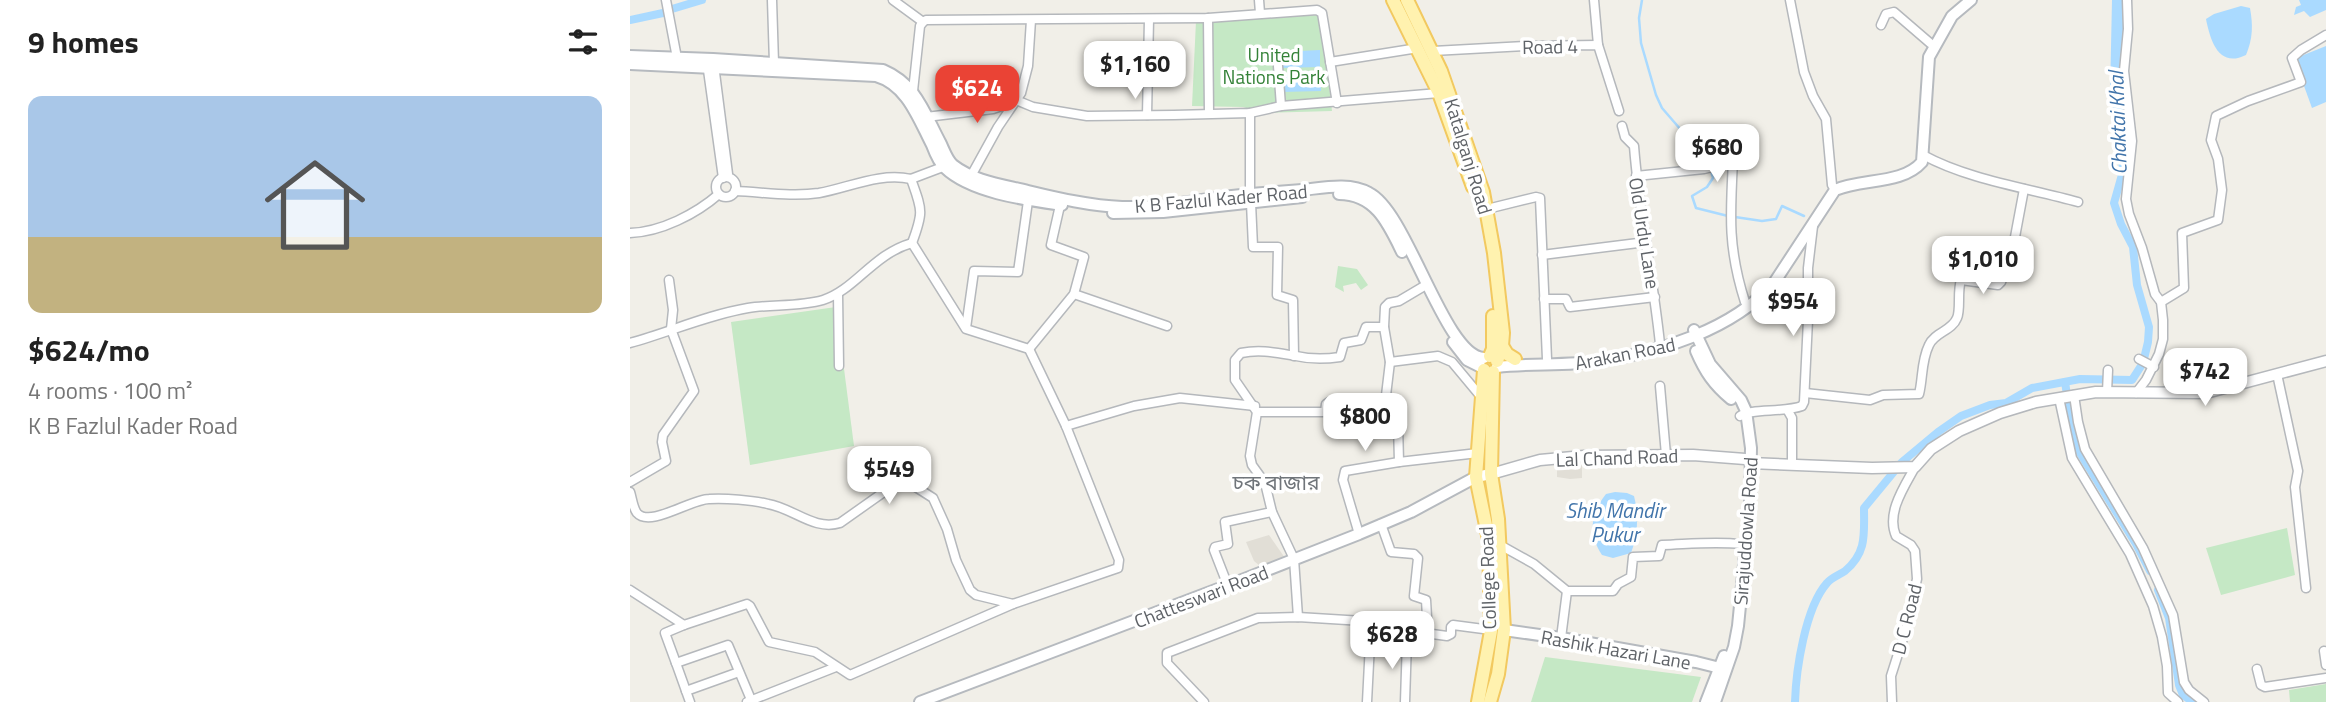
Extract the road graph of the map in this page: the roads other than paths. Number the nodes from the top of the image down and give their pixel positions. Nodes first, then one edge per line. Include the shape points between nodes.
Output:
1 (666, 0) edge
2 (772, 0) edge
3 (893, 0) edge
4 (1259, 0) edge
5 (1393, 0) edge
6 (1408, 0) edge
7 (1594, 0) edge
8 (1790, 0) edge
9 (1965, 0) edge
10 (1971, 0) edge
11 (2127, 0) edge
12 (1260, 13) junction
13 (1208, 18) junction
14 (1149, 19) junction
15 (1031, 20) junction
16 (923, 22) junction
17 (1881, 25) dead end
18 (2326, 35) edge
19 (1930, 43) junction
20 (1598, 45) junction
21 (1418, 48) junction
22 (1433, 51) junction
23 (630, 56) edge
24 (677, 58) junction
25 (1330, 62) junction
26 (710, 63) junction
27 (774, 63) junction
28 (630, 64) edge
29 (1278, 66) dead end
30 (913, 91) junction
31 (1439, 93) junction
32 (1016, 100) junction
33 (1337, 103) junction
34 (1281, 106) junction
35 (1619, 111) dead end
36 (1209, 113) junction
37 (1250, 113) junction
38 (1147, 115) junction
39 (926, 117) junction
40 (1622, 126) dead end
41 (1923, 155) junction
42 (947, 165) junction
43 (971, 176) junction
44 (1636, 176) junction
45 (726, 177) junction
46 (911, 179) junction
47 (1833, 188) junction
48 (2024, 189) junction
49 (735, 191) junction
50 (719, 194) junction
51 (1029, 196) junction
52 (1250, 198) junction
53 (1061, 202) junction
54 (2078, 202) dead end
55 (1487, 209) junction
56 (1812, 224) junction
57 (630, 233) edge
58 (1646, 242) junction
59 (912, 243) junction
60 (1542, 255) junction
61 (669, 280) dead end
62 (1423, 287) junction
63 (838, 294) junction
64 (1074, 294) junction
65 (1655, 297) junction
66 (1544, 299) junction
67 (1745, 302) junction
68 (2161, 302) junction
69 (1167, 326) dead end
70 (1384, 327) junction
71 (671, 329) junction
72 (966, 329) junction
73 (1693, 334) junction
74 (630, 343) edge
75 (1660, 344) junction
76 (1502, 346) junction
77 (1029, 349) junction
78 (1294, 356) junction
79 (1515, 359) junction
80 (1547, 359) junction
81 (2139, 359) dead end
82 (2326, 361) edge
83 (1390, 362) junction
84 (1489, 364) junction
85 (839, 366) dead end
86 (2154, 367) junction
87 (2108, 370) dead end
88 (2277, 374) junction
89 (1660, 386) dead end
90 (2107, 392) junction
91 (1805, 393) junction
92 (2136, 393) junction
93 (2074, 395) junction
94 (1482, 398) junction
95 (2059, 398) junction
96 (1256, 409) junction
97 (1788, 411) junction
98 (1384, 412) junction
99 (1743, 414) junction
100 (1066, 426) junction
101 (1478, 453) junction
102 (1666, 455) junction
103 (1749, 460) junction
104 (1792, 460) junction
105 (1399, 462) junction
106 (1917, 464) junction
107 (1872, 465) junction
108 (1491, 474) junction
109 (1476, 477) junction
110 (630, 482) edge
111 (630, 492) edge
112 (1272, 512) junction
113 (1381, 524) junction
114 (1359, 534) junction
115 (1741, 544) junction
116 (1500, 545) junction
117 (1294, 559) junction
118 (1227, 586) junction
119 (2306, 588) dead end
120 (630, 590) edge
121 (1567, 590) junction
122 (1013, 604) junction
123 (1298, 617) junction
124 (684, 625) junction
125 (1497, 630) junction
126 (1428, 634) junction
127 (1370, 638) junction
128 (1561, 638) junction
129 (1407, 640) junction
130 (2324, 651) dead end
131 (676, 663) junction
132 (2326, 665) edge
133 (836, 667) junction
134 (2257, 669) dead end
135 (1723, 670) junction
136 (739, 672) junction
137 (2326, 678) edge
138 (686, 691) junction
139 (750, 701) edge
140 (690, 702) edge
141 (920, 702) edge
142 (1204, 702) edge
143 (1367, 702) edge
144 (1405, 702) edge
145 (1478, 702) edge
146 (1490, 702) edge
147 (1706, 702) edge
148 (1715, 702) edge
149 (1892, 702) edge
150 (2178, 702) edge
151 (2204, 702) edge

1 - 24 street
2 - 27 street
3 - 16 street
4 - 12 street
5 - 21 main road, Katalganj Road
6 - 22 main road, Katalganj Road
7 - 20 street
8 - 47 street via 1804,72 1826,119
9 - 19 main road via 1947,16
10 - 41 main road via 1952,16 1928,57
11 - 68 street via 2124,71 2132,141 2126,199
12 - 13 street
12 - 25 street via 1320,11
13 - 14 street
13 - 36 street
14 - 15 street
14 - 38 street
15 - 16 street
15 - 32 street via 1028,66
16 - 30 street
17 - 19 street via 1886,14 1895,12
18 - 68 street via 2292,58 2301,82 2216,116 2211,140 2222,190 2218,220 2182,233 2184,288
19 - 47 main road via 1917,158 1893,173 1842,180
20 - 22 street, Road 4
20 - 35 street, Road 4
21 - 25 street
21 - 31 main road, Katalganj Road
22 - 55 main road, Katalganj Road
23 - 24 main road
24 - 26 main road
25 - 33 street
26 - 27 main road
26 - 28 main road
26 - 42 main road via 884,78 904,92
26 - 45 street
27 - 30 main road via 883,70
29 - 34 street
30 - 39 main road
31 - 33 street
31 - 84 main road, Katalganj Road via 1485,237 1494,332
32 - 38 street via 1087,116
32 - 39 street via 993,109
32 - 43 street
33 - 34 street
34 - 37 street
36 - 37 street
36 - 38 street
37 - 52 street
39 - 42 main road
40 - 44 street, Old Urdu Lane via 1634,146
41 - 47 main road via 1915,169 1900,176
41 - 48 street
42 - 43 main road, K B Fazlul Kader Road
42 - 46 street
42 - 51 main road, K B Fazlul Kader Road via 955,176 970,183
43 - 51 main road, K B Fazlul Kader Road
44 - 58 street, Old Urdu Lane
44 - 67 street via 1733,161 1732,252
45 - 49 street via 735,184
45 - 50 street via 717,184
46 - 49 street via 880,179 816,193
46 - 59 street via 922,210
47 - 56 main road, Arakan Road
47 - 67 main road, Arakan Road via 1772,279
48 - 54 street
48 - 91 street via 2012,253 2001,282 1961,279 1958,316 1929,344 1919,394 1870,400
49 - 50 street via 728,197
50 - 57 street via 669,223
51 - 53 main road, K B Fazlul Kader Road
51 - 72 street via 1018,272 974,271
52 - 53 main road, K B Fazlul Kader Road via 1121,207
52 - 62 main road, K B Fazlul Kader Road via 1336,187 1371,193 1389,210
52 - 78 street via 1253,247 1278,247 1277,295 1293,300
53 - 64 street via 1051,245 1084,257
55 - 60 street via 1540,198
55 - 76 main road, Katalganj Road
56 - 73 main road, Arakan Road via 1763,295
56 - 91 street
58 - 60 street
58 - 65 street, Old Urdu Lane
59 - 63 street via 876,261
59 - 72 street
60 - 66 street
61 - 71 street
62 - 70 street via 1386,305
62 - 84 main road, K B Fazlul Kader Road via 1463,356 1472,365
63 - 71 street via 729,312
63 - 85 street
64 - 69 street
64 - 77 street
65 - 66 street via 1570,307 1566,299
65 - 75 street, Old Urdu Lane
66 - 80 street
67 - 73 main road, Arakan Road
68 - 86 street via 2163,339
70 - 78 street via 1366,327 1361,340 1345,343 1340,357
70 - 83 street
71 - 74 street
71 - 110 street via 694,391 663,435 666,461
72 - 77 street
73 - 75 main road, Arakan Road
73 - 84 main road, Arakan Road via 1659,349 1599,361
73 - 99 main road, Sirajuddowla Road via 1710,365 1741,400
75 - 80 main road, Arakan Road via 1597,356
76 - 79 main road
76 - 84 main road, Katalganj Road
77 - 100 street
78 - 96 street via 1272,351 1237,355 1235,380
79 - 80 main road, Arakan Road
79 - 84 main road, Arakan Road
81 - 86 street
82 - 88 street
83 - 94 street via 1446,358
83 - 98 street
84 - 94 main road, College Road
84 - 108 main road, College Road
86 - 92 street
87 - 90 street
88 - 92 street via 2206,393
88 - 119 street via 2298,471 2295,487
89 - 102 street
90 - 92 street
90 - 93 street
91 - 97 street via 1801,406
93 - 95 street
93 - 151 street via 2085,450 2143,548 2173,615 2185,682
94 - 101 main road, College Road
95 - 106 street via 2000,413 1959,431
95 - 150 street via 2072,458 2130,554 2153,606 2162,637 2168,693
96 - 98 street via 1325,412 1329,402
96 - 100 street via 1180,398
96 - 112 street via 1251,465 1265,483
97 - 99 street
97 - 104 street
98 - 105 street via 1386,420 1398,424
99 - 103 main road, Sirajuddowla Road via 1749,429
100 - 122 street via 1119,565
101 - 105 street
101 - 109 main road, College Road
102 - 103 street, Lal Chand Road
102 - 108 street, Lal Chand Road via 1540,460
103 - 104 street
103 - 107 street
103 - 115 main road, Sirajuddowla Road
103 - 135 main road, Sirajuddowla Road via 1738,626
104 - 107 street
105 - 114 street via 1343,473
106 - 107 street
106 - 149 street, D C Road via 1894,510 1892,525 1896,537 1915,551 1917,579 1891,676
108 - 109 main road, Chatteswari Road
108 - 116 main road, College Road
109 - 113 main road, Chatteswari Road
109 - 125 main road, College Road via 1489,540
111 - 122 street via 636,512 643,517 654,518 708,499 770,504 832,526 898,482 911,484 939,507 970,590
112 - 117 street
112 - 118 street via 1225,522 1228,544 1214,550
113 - 114 main road, Chatteswari Road
113 - 126 street via 1391,552 1418,558 1414,596 1426,600
114 - 117 main road, Chatteswari Road
115 - 121 street via 1662,545 1659,556 1633,557 1631,577 1613,590
115 - 135 main road, Sirajuddowla Road
116 - 121 street
116 - 125 main road, College Road
117 - 118 main road, Chatteswari Road
117 - 123 street
118 - 141 main road, Chatteswari Road
120 - 124 street
121 - 128 street
122 - 133 street via 854,675
123 - 127 street via 1369,622
123 - 142 street via 1258,618 1167,653 1167,663
124 - 131 street via 665,633
124 - 133 street via 747,604 769,642 815,652
125 - 126 street via 1451,625 1450,635
125 - 128 main road, Rashik Hazari Lane
125 - 145 main road, College Road
125 - 146 main road, College Road via 1497,674
126 - 129 street via 1410,631
127 - 129 street
127 - 143 street
128 - 135 main road, Rashik Hazari Lane
129 - 144 street
130 - 132 street
131 - 136 street via 728,645
131 - 138 street
133 - 139 street
134 - 137 street via 2264,687
135 - 147 main road, Sirajuddowla Road
135 - 148 main road, Sirajuddowla Road
136 - 138 street
136 - 139 street
138 - 140 street

